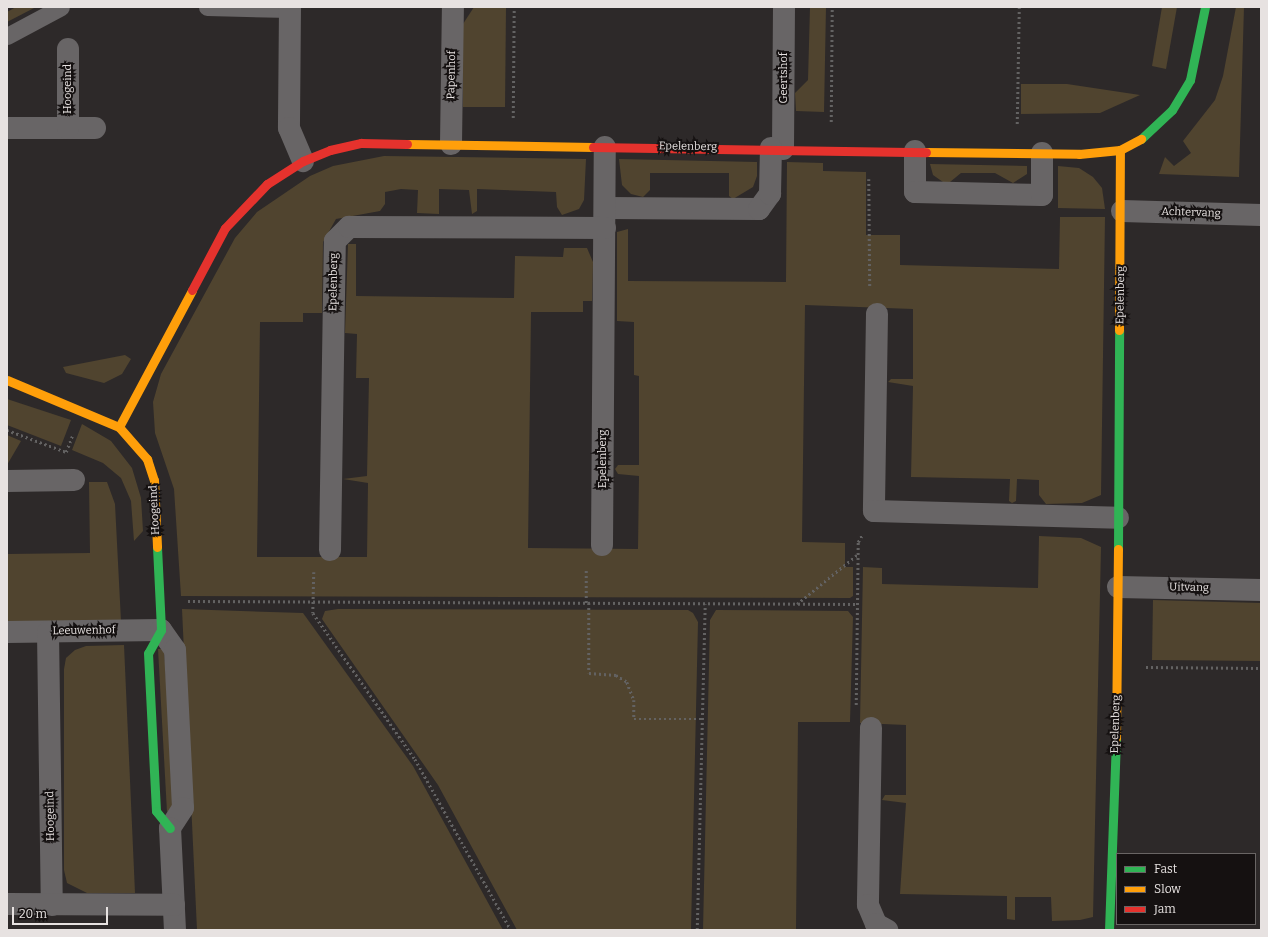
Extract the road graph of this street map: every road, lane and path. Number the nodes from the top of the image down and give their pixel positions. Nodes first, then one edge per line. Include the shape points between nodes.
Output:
1 (61, 7) edge
2 (208, 7) edge
3 (453, 7) edge
4 (514, 7) edge
5 (784, 7) edge
6 (832, 7) edge
7 (1019, 7) edge
8 (1205, 7) edge
9 (290, 8) edge
10 (7, 36) edge
11 (68, 49) dead end
12 (7, 128) edge
13 (68, 128) junction
14 (95, 128) dead end
15 (450, 144) junction
16 (513, 145) junction
17 (605, 147) junction
18 (777, 149) junction
19 (831, 149) junction
20 (1120, 150) junction
21 (915, 151) junction
22 (1016, 152) junction
23 (1042, 153) junction
24 (303, 161) junction
25 (869, 176) dead end
26 (1122, 211) junction
27 (1261, 215) edge
28 (605, 218) junction
29 (877, 314) joint
30 (7, 380) edge
31 (82, 408) junction
32 (119, 427) junction
33 (7, 430) edge
34 (74, 480) dead end
35 (7, 481) edge
36 (874, 511) junction
37 (1118, 518) junction
38 (602, 545) dead end
39 (330, 550) dead end
40 (858, 554) junction
41 (1118, 586) junction
42 (1261, 590) edge
43 (159, 601) junction
44 (313, 602) junction
45 (589, 603) junction
46 (705, 604) junction
47 (797, 604) junction
48 (857, 604) junction
49 (161, 630) junction
50 (7, 632) edge
51 (48, 632) junction
52 (1118, 667) junction
53 (1261, 668) edge
54 (702, 718) junction
55 (871, 728) joint
56 (7, 904) edge
57 (52, 904) junction
58 (174, 904) junction
59 (175, 930) edge
60 (511, 930) edge
61 (697, 930) edge
62 (887, 930) edge
63 (1110, 930) edge

1 - 10 lane
2 - 9 lane
3 - 15 street, Papenhof
4 - 16 path
5 - 18 street, Geertshof
6 - 19 path
7 - 22 path
8 - 20 street via 1190,80 1172,110 1149,134
9 - 24 street via 289,128
11 - 13 street, Hoogeind
12 - 13 street, Hoogeind
13 - 14 street, Hoogeind
15 - 16 street, Epelenberg
15 - 24 street, Epelenberg via 361,143
16 - 17 street, Epelenberg
17 - 18 street, Epelenberg
17 - 28 street, Epelenberg
18 - 19 street, Epelenberg
18 - 28 street, Epelenberg via 770,194 759,209
19 - 21 street, Epelenberg
20 - 23 street, Epelenberg
20 - 26 street, Epelenberg
21 - 22 street, Epelenberg
21 - 23 street via 915,192 1042,195
22 - 23 street, Epelenberg
24 - 32 street, Epelenberg via 268,184 225,228
25 - 29 path via 870,290 861,310
26 - 27 street, Achtervang
26 - 37 street, Epelenberg
28 - 38 street, Epelenberg
28 - 39 street, Epelenberg via 349,227 335,241
29 - 36 street
30 - 31 street, Hoogeind
31 - 32 street, Hoogeind
31 - 33 path via 66,452
32 - 43 street, Hoogeind via 147,459 154,480
34 - 35 street
36 - 37 street
36 - 40 path via 858,542
37 - 41 street, Epelenberg
40 - 47 path
40 - 48 path
41 - 42 street, Uitvang
41 - 52 street, Epelenberg
43 - 44 path
43 - 49 street, Hoogeind
44 - 45 path
44 - 60 path via 313,613 415,759
45 - 46 path
45 - 54 path via 589,673 616,675 627,682 634,700 634,718
46 - 47 path
46 - 54 path
47 - 48 path
48 - 55 path via 855,724
49 - 51 street, Leeuwenhof
49 - 58 street via 175,650 183,808 170,828
50 - 51 street, Leeuwenhof
51 - 57 street, Hoogeind
52 - 53 path
52 - 63 street, Epelenberg
54 - 61 path
55 - 62 street via 868,905 876,924
56 - 57 street
57 - 58 street
58 - 59 street

